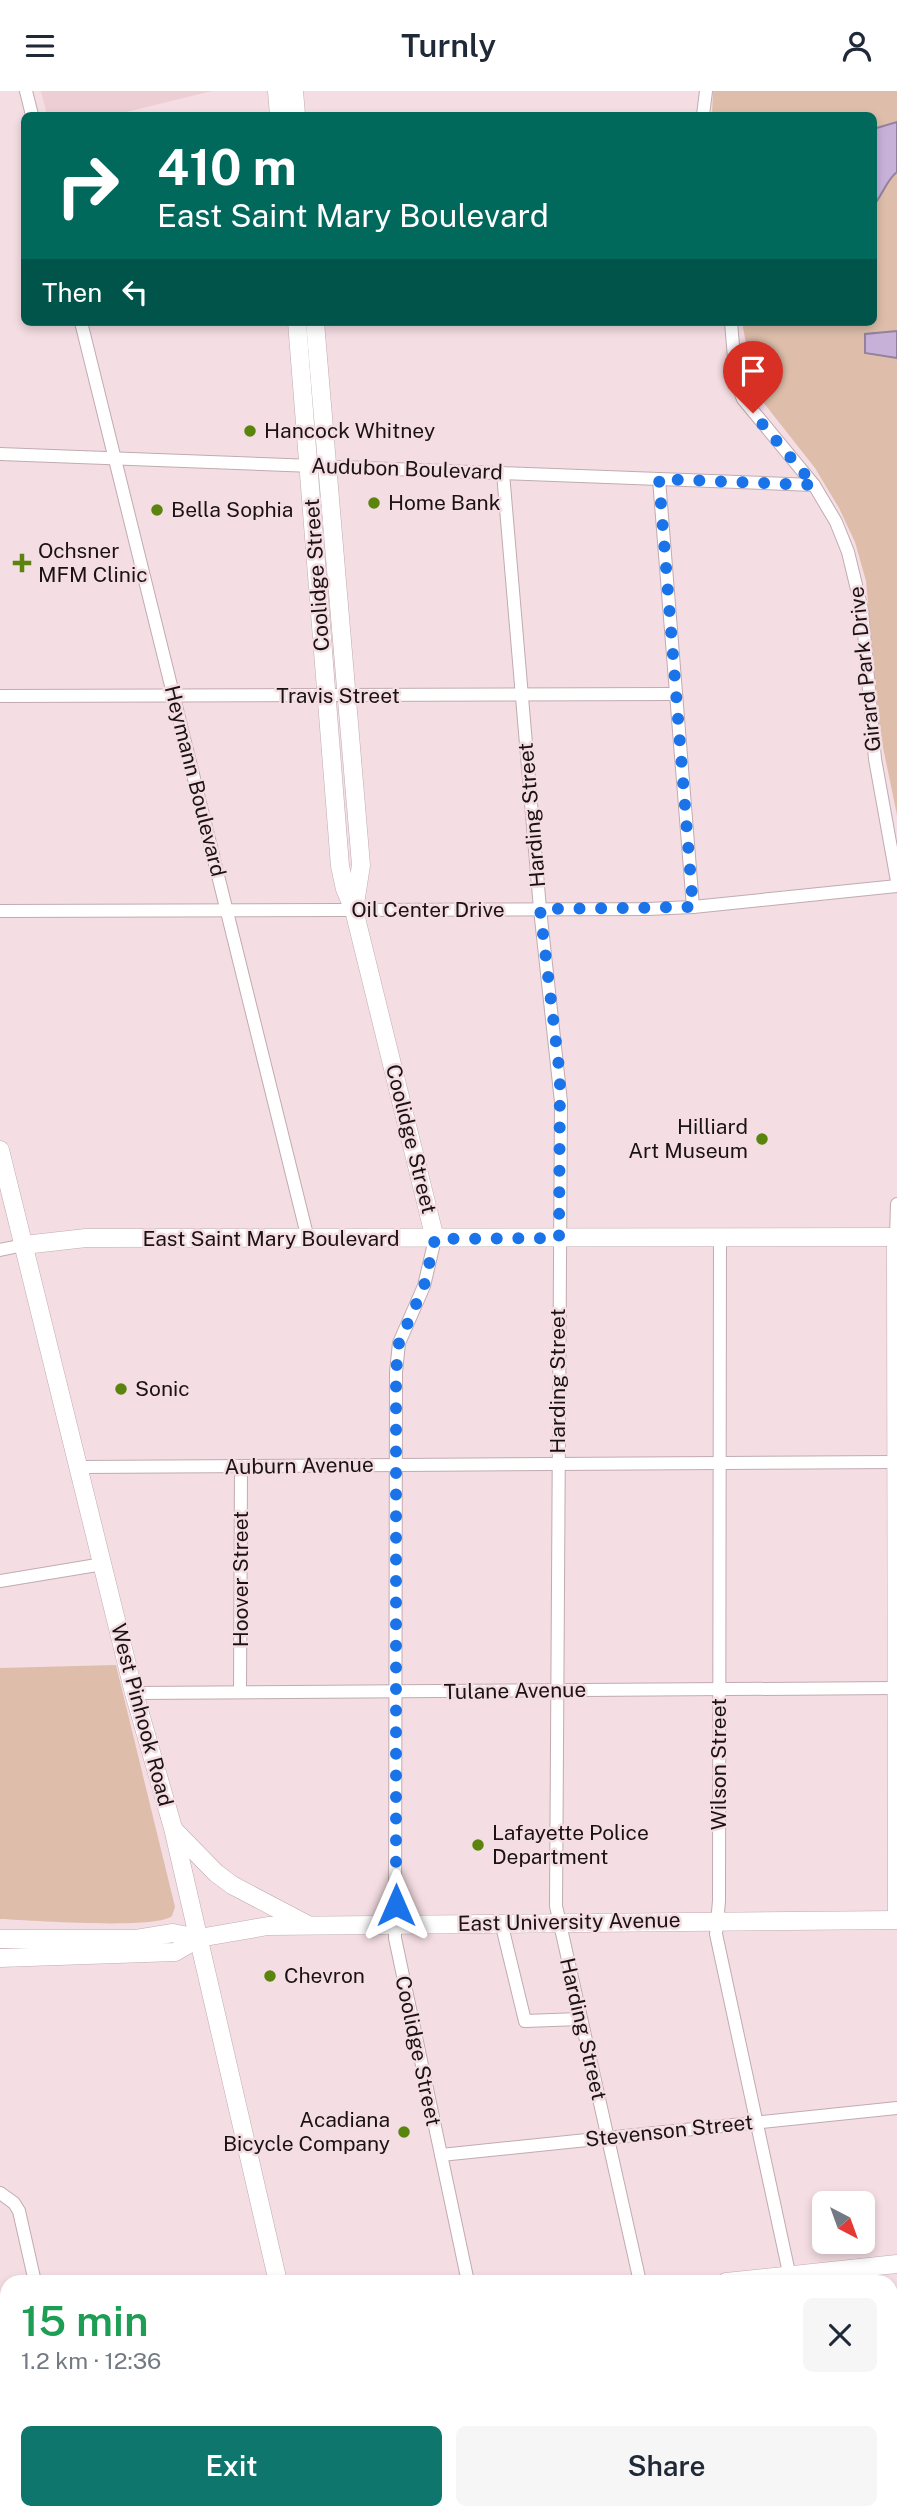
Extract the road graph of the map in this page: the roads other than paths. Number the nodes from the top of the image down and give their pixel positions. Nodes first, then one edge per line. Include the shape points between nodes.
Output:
1 (26, 91) edge
2 (277, 91) edge
3 (294, 91) edge
4 (706, 91) edge
5 (31, 112) edge
6 (279, 112) edge
7 (296, 112) edge
8 (703, 112) edge
9 (82, 326) edge
10 (298, 326) edge
11 (314, 326) edge
12 (731, 326) edge
13 (0, 454) edge
14 (115, 458) junction
15 (318, 465) junction
16 (503, 473) junction
17 (659, 479) junction
18 (814, 485) junction
19 (675, 694) junction
20 (521, 695) junction
21 (0, 696) edge
22 (326, 696) junction
23 (346, 696) junction
24 (174, 698) junction
25 (897, 883) edge
26 (693, 907) junction
27 (540, 909) junction
28 (354, 910) junction
29 (0, 911) edge
30 (227, 911) junction
31 (0, 1150) edge
32 (897, 1204) edge
33 (720, 1237) junction
34 (896, 1237) edge
35 (559, 1238) junction
36 (435, 1239) junction
37 (308, 1240) junction
38 (24, 1245) junction
39 (0, 1250) edge
40 (896, 1462) edge
41 (718, 1463) junction
42 (558, 1464) junction
43 (397, 1465) junction
44 (79, 1467) junction
45 (241, 1467) junction
46 (103, 1564) junction
47 (0, 1581) edge
48 (719, 1688) junction
49 (896, 1688) edge
50 (557, 1690) junction
51 (240, 1692) junction
52 (134, 1693) junction
53 (396, 1693) junction
54 (173, 1828) junction
55 (897, 1919) edge
56 (717, 1920) junction
57 (559, 1921) junction
58 (501, 1922) junction
59 (395, 1923) junction
60 (306, 1924) junction
61 (199, 1938) junction
62 (0, 1939) edge
63 (0, 1958) edge
64 (580, 2019) junction
65 (897, 2108) edge
66 (757, 2122) junction
67 (607, 2138) junction
68 (441, 2155) junction
69 (0, 2193) edge
70 (897, 2264) edge
71 (33, 2275) edge
72 (276, 2275) edge
73 (467, 2275) edge
74 (638, 2275) edge
75 (789, 2275) edge
76 (819, 2275) edge

1 - 5 street
2 - 6 street
3 - 7 street
4 - 8 street
9 - 14 street, Heymann Boulevard
10 - 15 street, Coolidge Street
11 - 15 street, Coolidge Street
12 - 18 street, Girard Park Drive via 736,381 743,399
13 - 14 street, Audubon Boulevard
14 - 15 street, Audubon Boulevard
14 - 24 street, Heymann Boulevard
15 - 16 street, Audubon Boulevard
15 - 22 street, Coolidge Street
15 - 23 street, Coolidge Street
16 - 17 street, Audubon Boulevard
16 - 20 street, Harding Street
17 - 18 street, Audubon Boulevard
17 - 19 street
18 - 25 street, Girard Park Drive via 835,522 858,591 875,759
19 - 20 street, Travis Street
19 - 26 street
20 - 23 street, Travis Street
20 - 27 street, Harding Street
21 - 24 street, Travis Street
22 - 23 street, Travis Street
22 - 24 street, Travis Street
22 - 28 street, Coolidge Street via 340,866
23 - 28 street, Coolidge Street via 361,865
24 - 30 street, Heymann Boulevard
25 - 26 street, Oil Center Drive
26 - 27 street, Oil Center Drive
27 - 28 street, Oil Center Drive
27 - 35 street, Harding Street via 560,1076
28 - 30 street, Oil Center Drive
28 - 36 street, Coolidge Street
29 - 30 street, Oil Center Drive
30 - 37 street, Heymann Boulevard
31 - 38 street, West Pinhook Road
32 - 34 street
33 - 34 street, East Saint Mary Boulevard
33 - 35 street, East Saint Mary Boulevard
33 - 41 street, Wilson Street
34 - 40 street
35 - 36 street, East Saint Mary Boulevard
35 - 42 street, Harding Street
36 - 37 street, East Saint Mary Boulevard
36 - 43 street, Coolidge Street via 424,1286 399,1343
37 - 38 street, East Saint Mary Boulevard via 86,1238
38 - 39 street
38 - 44 street, West Pinhook Road
40 - 41 street, Auburn Avenue
40 - 49 street
41 - 42 street, Auburn Avenue
41 - 48 street, Wilson Street
42 - 43 street, Auburn Avenue
42 - 50 street, Harding Street
43 - 45 street, Auburn Avenue
43 - 53 street, Coolidge Street
44 - 45 street, Auburn Avenue
44 - 46 street, West Pinhook Road
45 - 51 street, Hoover Street
46 - 47 street
46 - 52 street, West Pinhook Road
48 - 49 street, Tulane Avenue
48 - 50 street, Tulane Avenue
48 - 56 street, Wilson Street
49 - 55 street
50 - 53 street, Tulane Avenue
50 - 57 street, Harding Street
51 - 52 street, Tulane Avenue
51 - 53 street, Tulane Avenue
52 - 54 street, West Pinhook Road
53 - 59 street, Coolidge Street
54 - 60 street via 224,1879
54 - 61 street, West Pinhook Road
55 - 56 street, East University Avenue
56 - 57 street, East University Avenue
56 - 66 street, Wilson Street via 717,1941
57 - 58 street, East University Avenue
57 - 64 street, Harding Street
58 - 59 street, East University Avenue
58 - 64 street via 525,2021
59 - 60 street, East University Avenue
59 - 68 street, Coolidge Street via 394,1938
60 - 61 street, East University Avenue
61 - 62 street, East University Avenue via 173,1933 136,1938
61 - 63 street, East University Avenue via 175,1952
61 - 72 street, West Pinhook Road
64 - 67 street, Harding Street
65 - 66 street, Stevenson Street
66 - 67 street, Stevenson Street
66 - 75 street, Wilson Street
67 - 68 street, Stevenson Street
67 - 74 street, Harding Street
68 - 73 street, Coolidge Street
69 - 71 street via 19,2211
70 - 76 street

